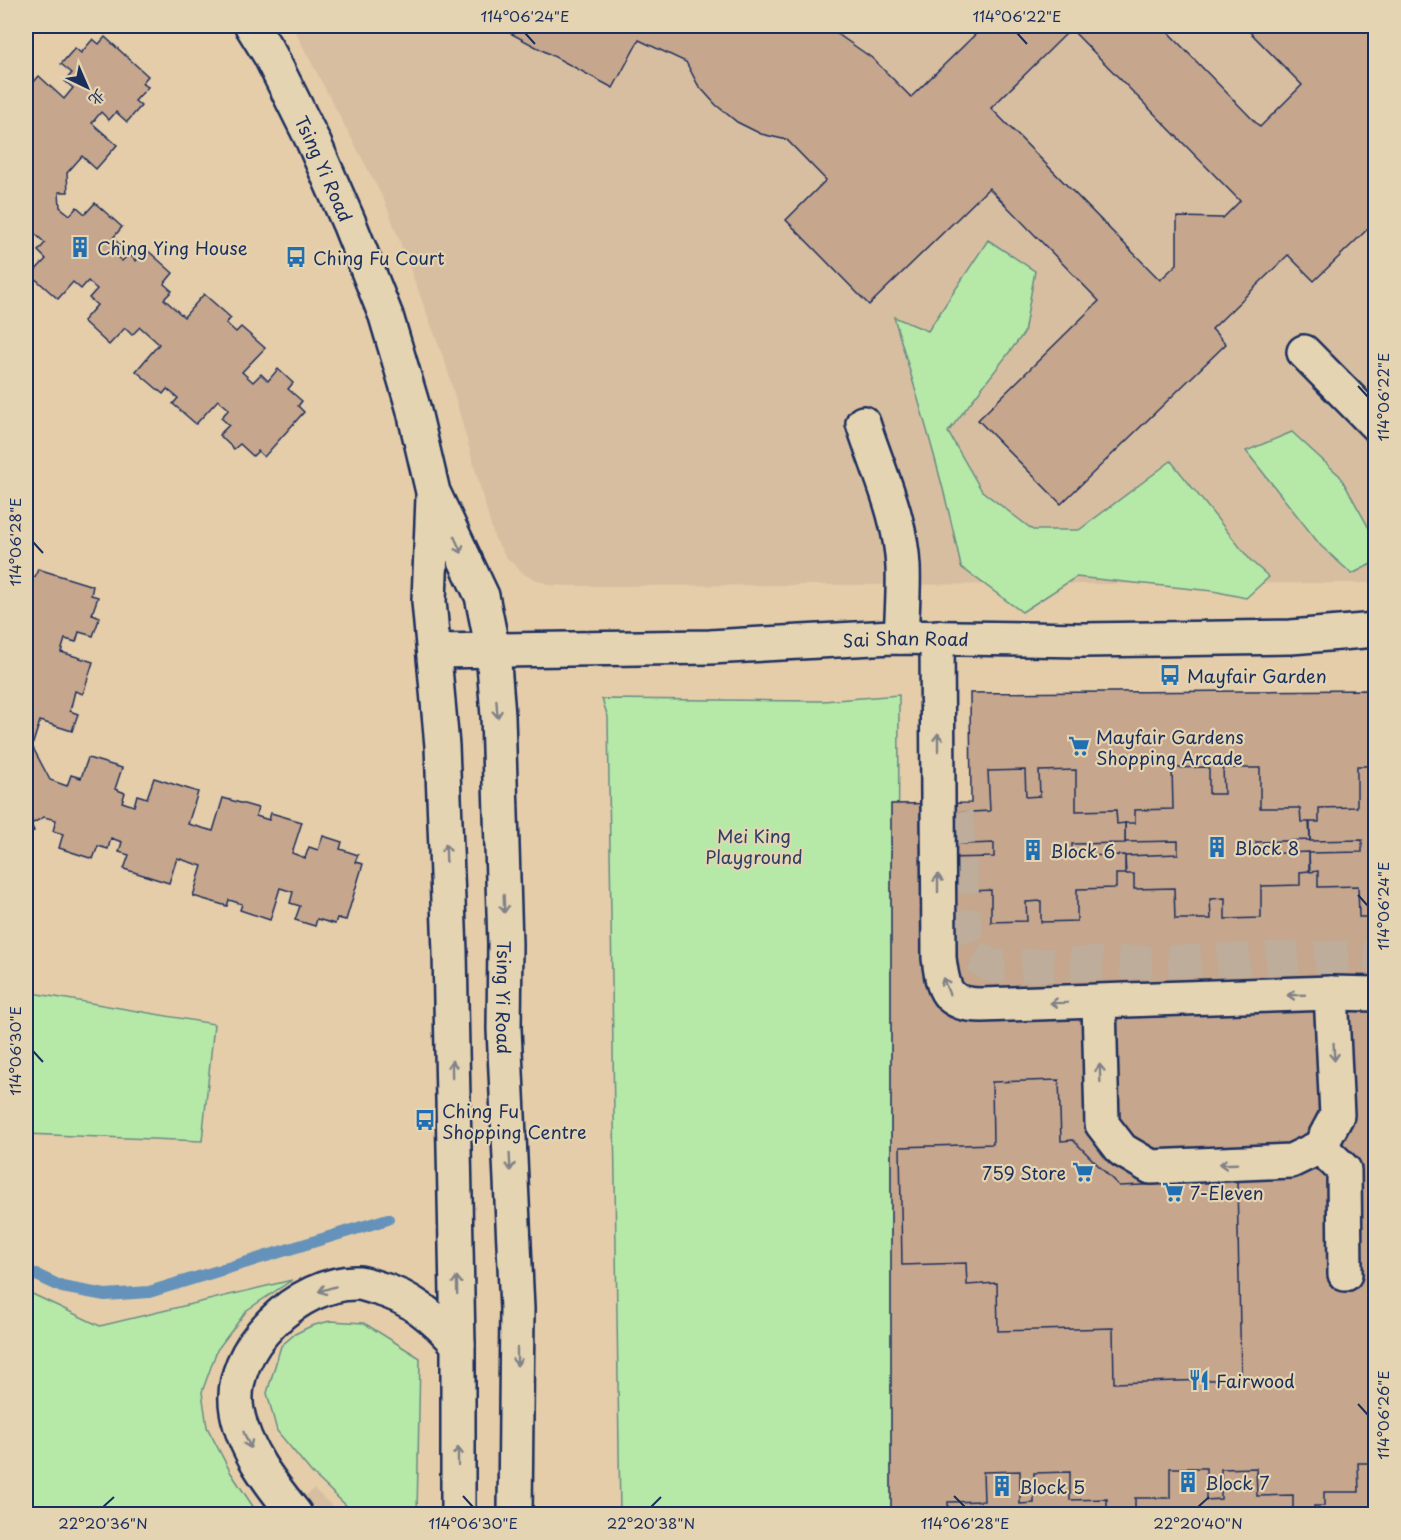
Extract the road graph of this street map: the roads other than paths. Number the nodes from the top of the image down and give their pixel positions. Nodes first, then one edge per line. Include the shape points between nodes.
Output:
1 (252, 26) edge
2 (1304, 352) dead end
3 (863, 423) dead end
4 (1376, 425) edge
5 (433, 492) junction
6 (1376, 630) edge
7 (901, 637) junction
8 (937, 637) junction
9 (435, 651) junction
10 (493, 651) junction
11 (1332, 993) junction
12 (1376, 994) edge
13 (1099, 1002) junction
14 (1320, 1147) junction
15 (1345, 1275) dead end
16 (458, 1344) junction
17 (293, 1512) edge
18 (458, 1515) edge
19 (514, 1515) edge

1 - 5 street, Tsing Yi Road via 313,141 382,306 413,407
2 - 4 street
3 - 7 street via 898,529 903,566
5 - 9 street, Tsing Yi Road via 429,601
5 -> 10 street, Tsing Yi Road via 482,596
6 - 8 street, Sai Shan Road via 1291,637 1118,640
7 - 8 street, Sai Shan Road
7 - 10 street, Sai Shan Road via 710,647
13 -> 8 street via 969,1005 957,1002 944,984 938,942
9 - 10 street, Sai Shan Road
16 -> 9 street, Tsing Yi Road via 450,952
10 -> 19 street, Tsing Yi Road via 517,1310
11 - 12 street
11 -> 13 street
11 -> 14 street via 1338,1115
14 -> 13 street via 1291,1161 1152,1167 1122,1150 1102,1124
14 - 15 street via 1344,1170
16 -> 17 street via 438,1321 413,1302 359,1283 310,1295 265,1329 248,1353 238,1380 237,1410 246,1440 260,1466
18 -> 16 street, Tsing Yi Road

